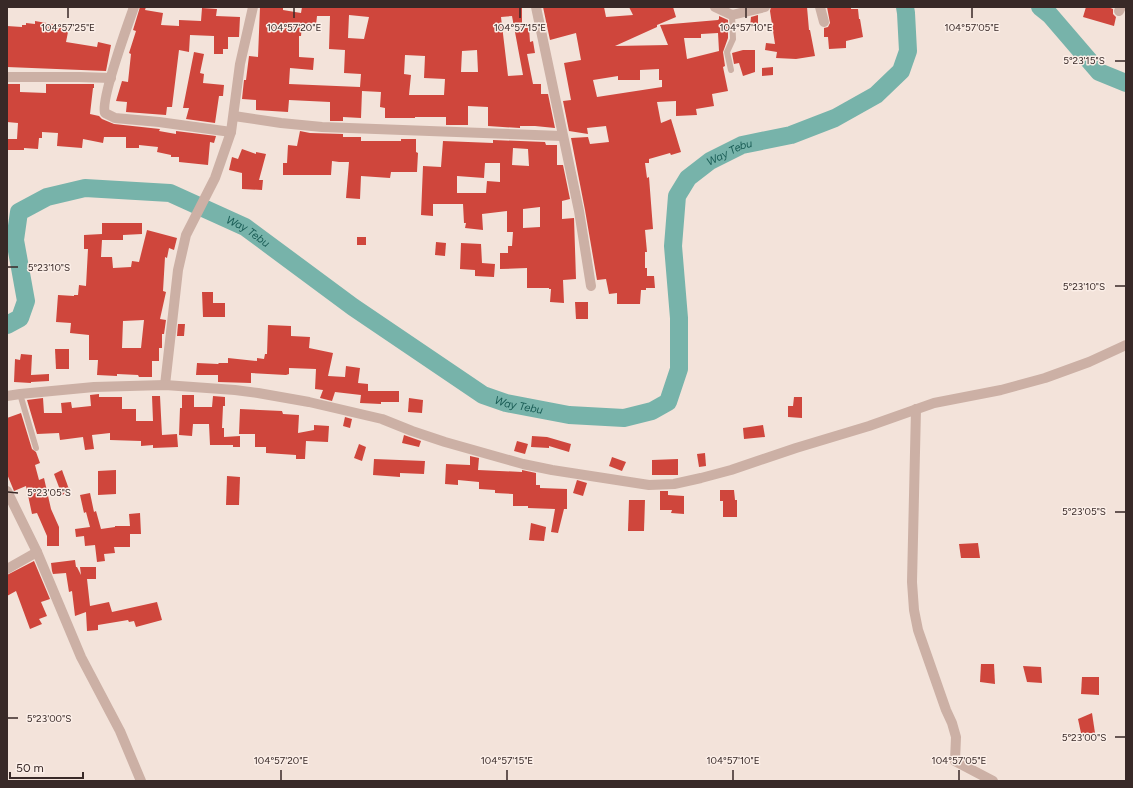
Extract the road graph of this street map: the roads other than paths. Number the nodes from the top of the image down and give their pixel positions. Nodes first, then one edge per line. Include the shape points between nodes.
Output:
1 (134, 7) edge
2 (253, 7) edge
3 (536, 7) edge
4 (715, 7) edge
5 (765, 7) edge
6 (820, 7) edge
7 (732, 14) junction
8 (824, 22) dead end
9 (731, 70) dead end
10 (7, 78) edge
11 (111, 78) junction
12 (234, 116) junction
13 (230, 132) junction
14 (562, 136) junction
15 (591, 286) dead end
16 (1126, 345) edge
17 (165, 386) junction
18 (20, 394) junction
19 (7, 396) edge
20 (916, 409) junction
21 (36, 448) dead end
22 (7, 491) edge
23 (37, 552) junction
24 (7, 569) edge
25 (141, 781) edge
26 (992, 781) edge

1 - 11 street
2 - 12 street via 240,64
3 - 14 street
4 - 7 street
5 - 7 street
6 - 8 street
7 - 9 lane via 733,39 727,52
10 - 11 street
11 - 13 street via 104,109 109,116
12 - 13 street
12 - 14 street via 322,127
13 - 17 street via 215,178 186,235 178,270
14 - 15 street via 579,211
16 - 20 street via 1045,378
17 - 18 street via 94,387
17 - 20 street via 235,390 309,402 382,419 445,442 523,464 649,485 674,484 708,476
18 - 19 street
18 - 21 lane
20 - 26 street via 912,582 914,610 956,737 955,761
22 - 23 street
23 - 24 street
23 - 25 street via 81,657 120,731

